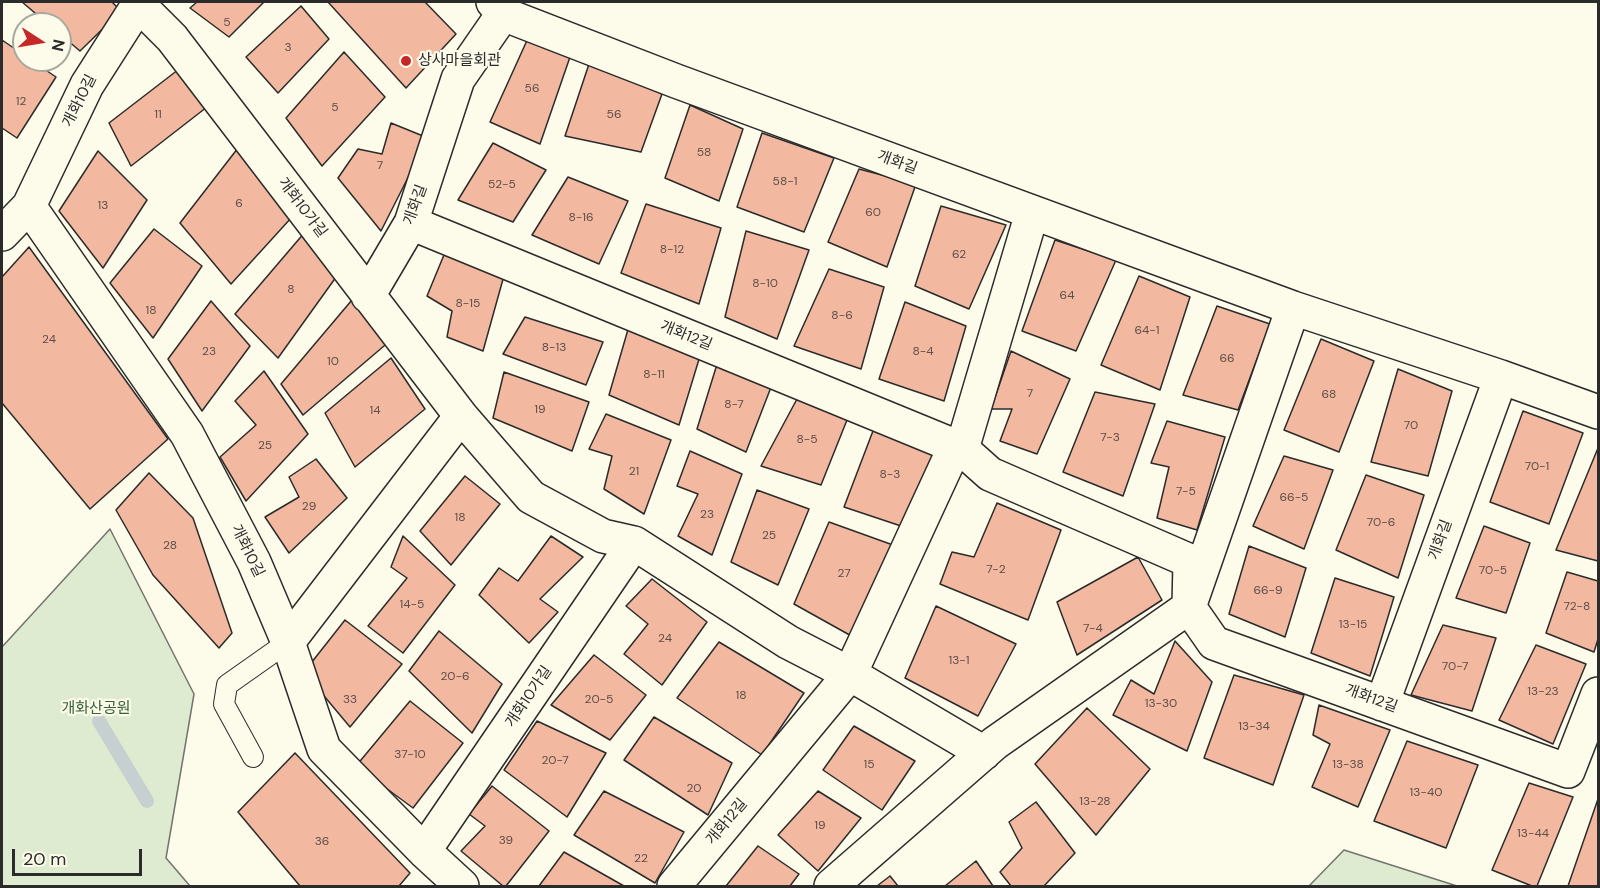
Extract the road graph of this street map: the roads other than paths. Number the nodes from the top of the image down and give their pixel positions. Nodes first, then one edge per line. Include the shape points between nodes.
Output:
1 (139, 2) edge
2 (498, 8) edge
3 (29, 206) junction
4 (1032, 213) junction
5 (411, 223) junction
6 (2, 234) edge
7 (368, 296) junction
8 (1293, 308) junction
9 (1501, 377) junction
10 (1599, 412) edge
11 (461, 416) junction
12 (962, 449) junction
13 (634, 543) junction
14 (1189, 607) junction
15 (288, 642) junction
16 (850, 674) junction
17 (1599, 694) edge
18 (1382, 704) junction
19 (984, 753) junction
20 (253, 757) dead end
21 (424, 851) junction
22 (462, 886) edge
23 (674, 886) edge
24 (831, 886) edge

1 - 3 street, 개화10길 via 87,85
1 - 7 street, 개화10가길 via 172,38
2 - 4 street, 개화길 via 687,85
2 - 5 street, 개화길 via 458,79
3 - 6 street, 개화10길
3 - 15 street, 개화10길 via 187,434 254,562
4 - 8 street, 개화길
4 - 12 street, 개화12길
5 - 7 street, 개화길
5 - 12 street, 개화12길
7 - 11 street, 개화10가길
8 - 9 street, 개화길
8 - 14 street
9 - 10 street, 개화길
9 - 18 street, 개화길
11 - 13 street, 개화10가길 via 531,497 603,536
11 - 15 street
12 - 14 street, 개화12길 via 990,474 1190,561
12 - 16 street, 개화12길 via 953,451
13 - 16 street, 개화10가길 via 788,642
13 - 21 street, 개화10가길
14 - 18 street, 개화12길 via 1214,643
14 - 19 street
15 - 20 lane via 227,685 224,704
15 - 21 street, 개화10길 via 324,749
16 - 19 street
16 - 23 street, 개화12길
17 - 18 street, 개화12길 via 1568,771
19 - 24 street
21 - 22 street, 개화10길

